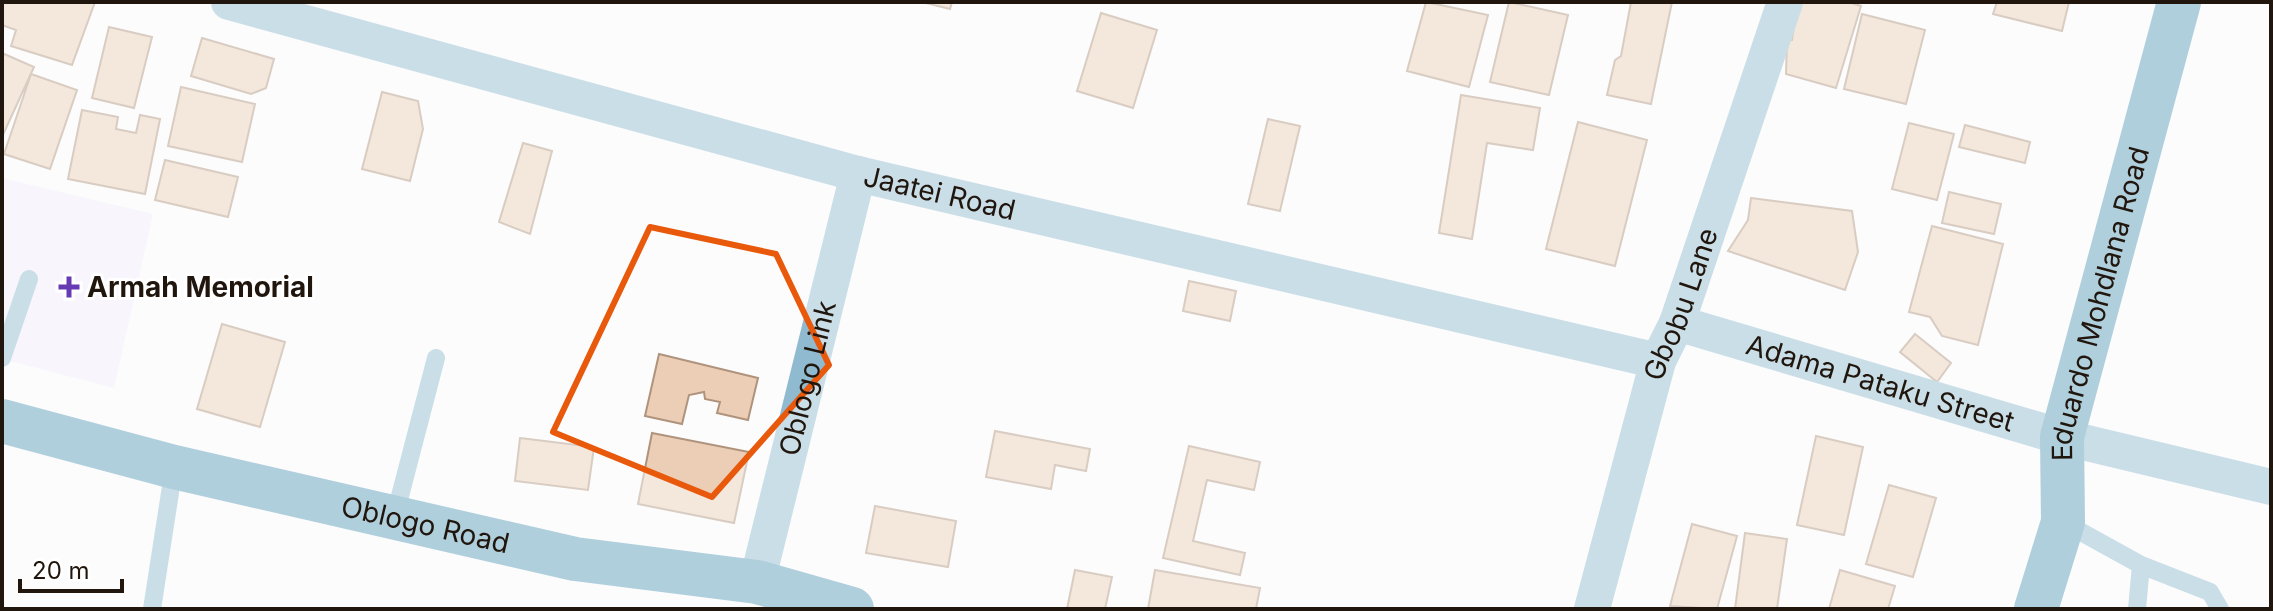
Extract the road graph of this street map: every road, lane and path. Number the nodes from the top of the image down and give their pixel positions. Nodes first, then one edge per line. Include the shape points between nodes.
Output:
1 (229, 2) edge
2 (1785, 2) edge
3 (2179, 2) edge
4 (858, 174) junction
5 (29, 279) dead end
6 (1677, 323) junction
7 (2, 358) edge
8 (436, 358) dead end
9 (1658, 361) junction
10 (2, 421) edge
11 (2062, 437) junction
12 (174, 467) junction
13 (2271, 487) edge
14 (394, 519) junction
15 (2063, 522) junction
16 (2141, 565) junction
17 (757, 582) junction
18 (152, 609) edge
19 (852, 609) edge
20 (1592, 609) edge
21 (2036, 609) edge
22 (2137, 609) edge
23 (2220, 609) edge

1 - 4 street, Jaatei Road
2 - 6 street, Gbobu Lane
3 - 11 main road, Eduardo Mohdlana Road
4 - 9 street, Jaatei Road
4 - 17 street, Oblogo Link
5 - 7 lane
6 - 9 street, Gbobu Lane
6 - 11 street, Adama Pataku Street
8 - 14 lane
9 - 20 street, Gbobu Lane
10 - 12 main road, Oblogo Road
11 - 13 street, Adama Pataku Street
11 - 15 main road, Eduardo Mohdlana Road
12 - 14 main road, Oblogo Road
12 - 18 lane
14 - 17 main road, Oblogo Road via 575,559
15 - 16 lane
15 - 21 main road, Eduardo Mohdlana Road
16 - 22 lane
16 - 23 lane via 2210,592
17 - 19 main road, Oblogo Road

